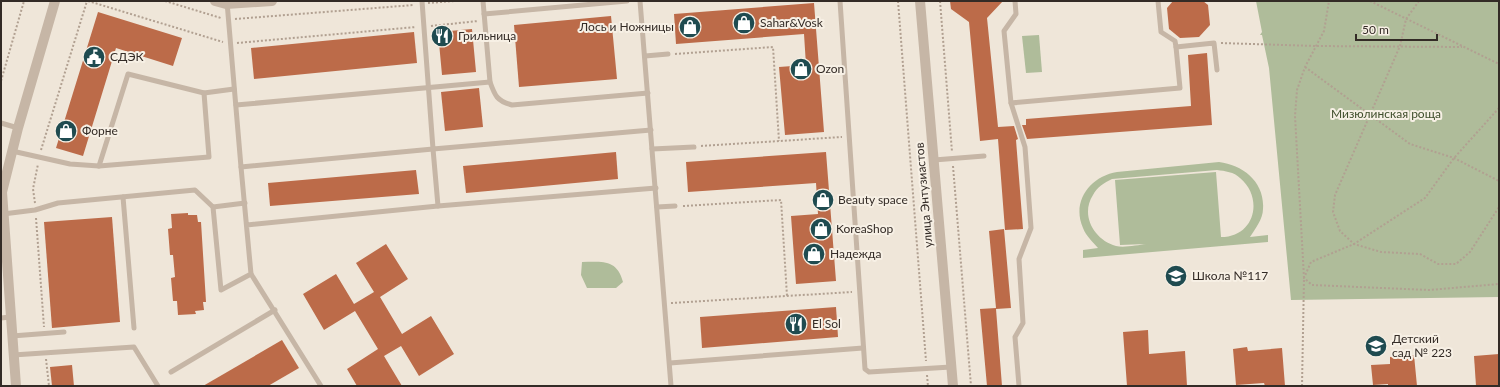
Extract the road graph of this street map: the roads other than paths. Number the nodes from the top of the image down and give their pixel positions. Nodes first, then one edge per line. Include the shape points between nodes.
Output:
1 (55, 1) edge
2 (215, 1) edge
3 (272, 1) edge
4 (483, 1) edge
5 (627, 1) edge
6 (640, 1) edge
7 (840, 1) edge
8 (920, 1) edge
9 (1015, 1) edge
10 (1158, 1) edge
11 (422, 2) edge
12 (227, 3) edge
13 (484, 14) junction
14 (1176, 47) junction
15 (668, 54) road end
16 (645, 56) junction
17 (1217, 70) dead end
18 (490, 82) junction
19 (429, 87) junction
20 (234, 89) junction
21 (204, 93) junction
22 (648, 93) junction
23 (1011, 103) junction
24 (236, 105) junction
25 (1, 123) edge
26 (18, 128) junction
27 (651, 130) junction
28 (694, 147) road end
29 (434, 149) junction
30 (652, 149) junction
31 (12, 151) junction
32 (984, 156) dead end
33 (934, 160) junction
34 (99, 166) junction
35 (241, 167) junction
36 (656, 188) junction
37 (123, 197) junction
38 (245, 204) junction
39 (438, 206) junction
40 (675, 206) road end
41 (213, 207) junction
42 (657, 207) junction
43 (3, 214) junction
44 (247, 225) junction
45 (251, 274) junction
46 (275, 310) junction
47 (6, 318) edge
48 (134, 328) dead end
49 (64, 332) dead end
50 (12, 336) junction
51 (863, 348) junction
52 (13, 355) junction
53 (670, 363) junction
54 (951, 367) junction
55 (171, 372) dead end
56 (16, 386) edge
57 (158, 386) edge
58 (321, 386) edge
59 (672, 386) edge
60 (953, 386) edge
61 (1019, 386) edge

1 - 26 street
2 - 12 street
3 - 12 street
4 - 13 lane
5 - 13 lane
6 - 16 lane
7 - 51 lane
8 - 33 street, улица Энтузиастов
9 - 23 lane via 1016,14 1004,31
10 - 14 lane via 1161,32 1175,40
11 - 19 lane
12 - 20 lane
13 - 18 lane
14 - 17 lane via 1214,43
14 - 23 lane via 1180,88
15 - 16 lane
16 - 22 lane
18 - 19 lane
18 - 22 lane via 494,94 502,102 512,105
19 - 24 lane
19 - 29 lane
20 - 21 lane
20 - 24 lane
21 - 34 lane via 209,157
21 - 34 lane via 128,74
22 - 27 lane
23 - 61 lane via 1025,147 1031,228 1018,259 1023,324 1015,337
24 - 35 lane
25 - 26 lane
26 - 31 street
27 - 29 lane
27 - 30 lane
28 - 30 lane
29 - 35 lane
29 - 39 lane
30 - 36 lane
31 - 34 lane via 70,164
31 - 43 street via 2,192
32 - 33 lane
33 - 54 street, улица Энтузиастов
35 - 38 lane
36 - 39 lane
36 - 42 lane
37 - 41 lane via 195,190
37 - 43 lane via 58,203 36,210
37 - 48 lane
38 - 41 lane
38 - 44 lane
39 - 44 lane
40 - 42 lane
41 - 45 lane via 221,290
42 - 53 lane
43 - 47 street
44 - 45 lane
45 - 46 lane
46 - 55 lane
46 - 58 lane
47 - 50 street
49 - 50 lane
50 - 52 street
51 - 53 lane
51 - 54 lane via 865,369 869,372
52 - 56 street
52 - 57 lane via 134,347
53 - 59 lane
54 - 60 street, улица Энтузиастов

